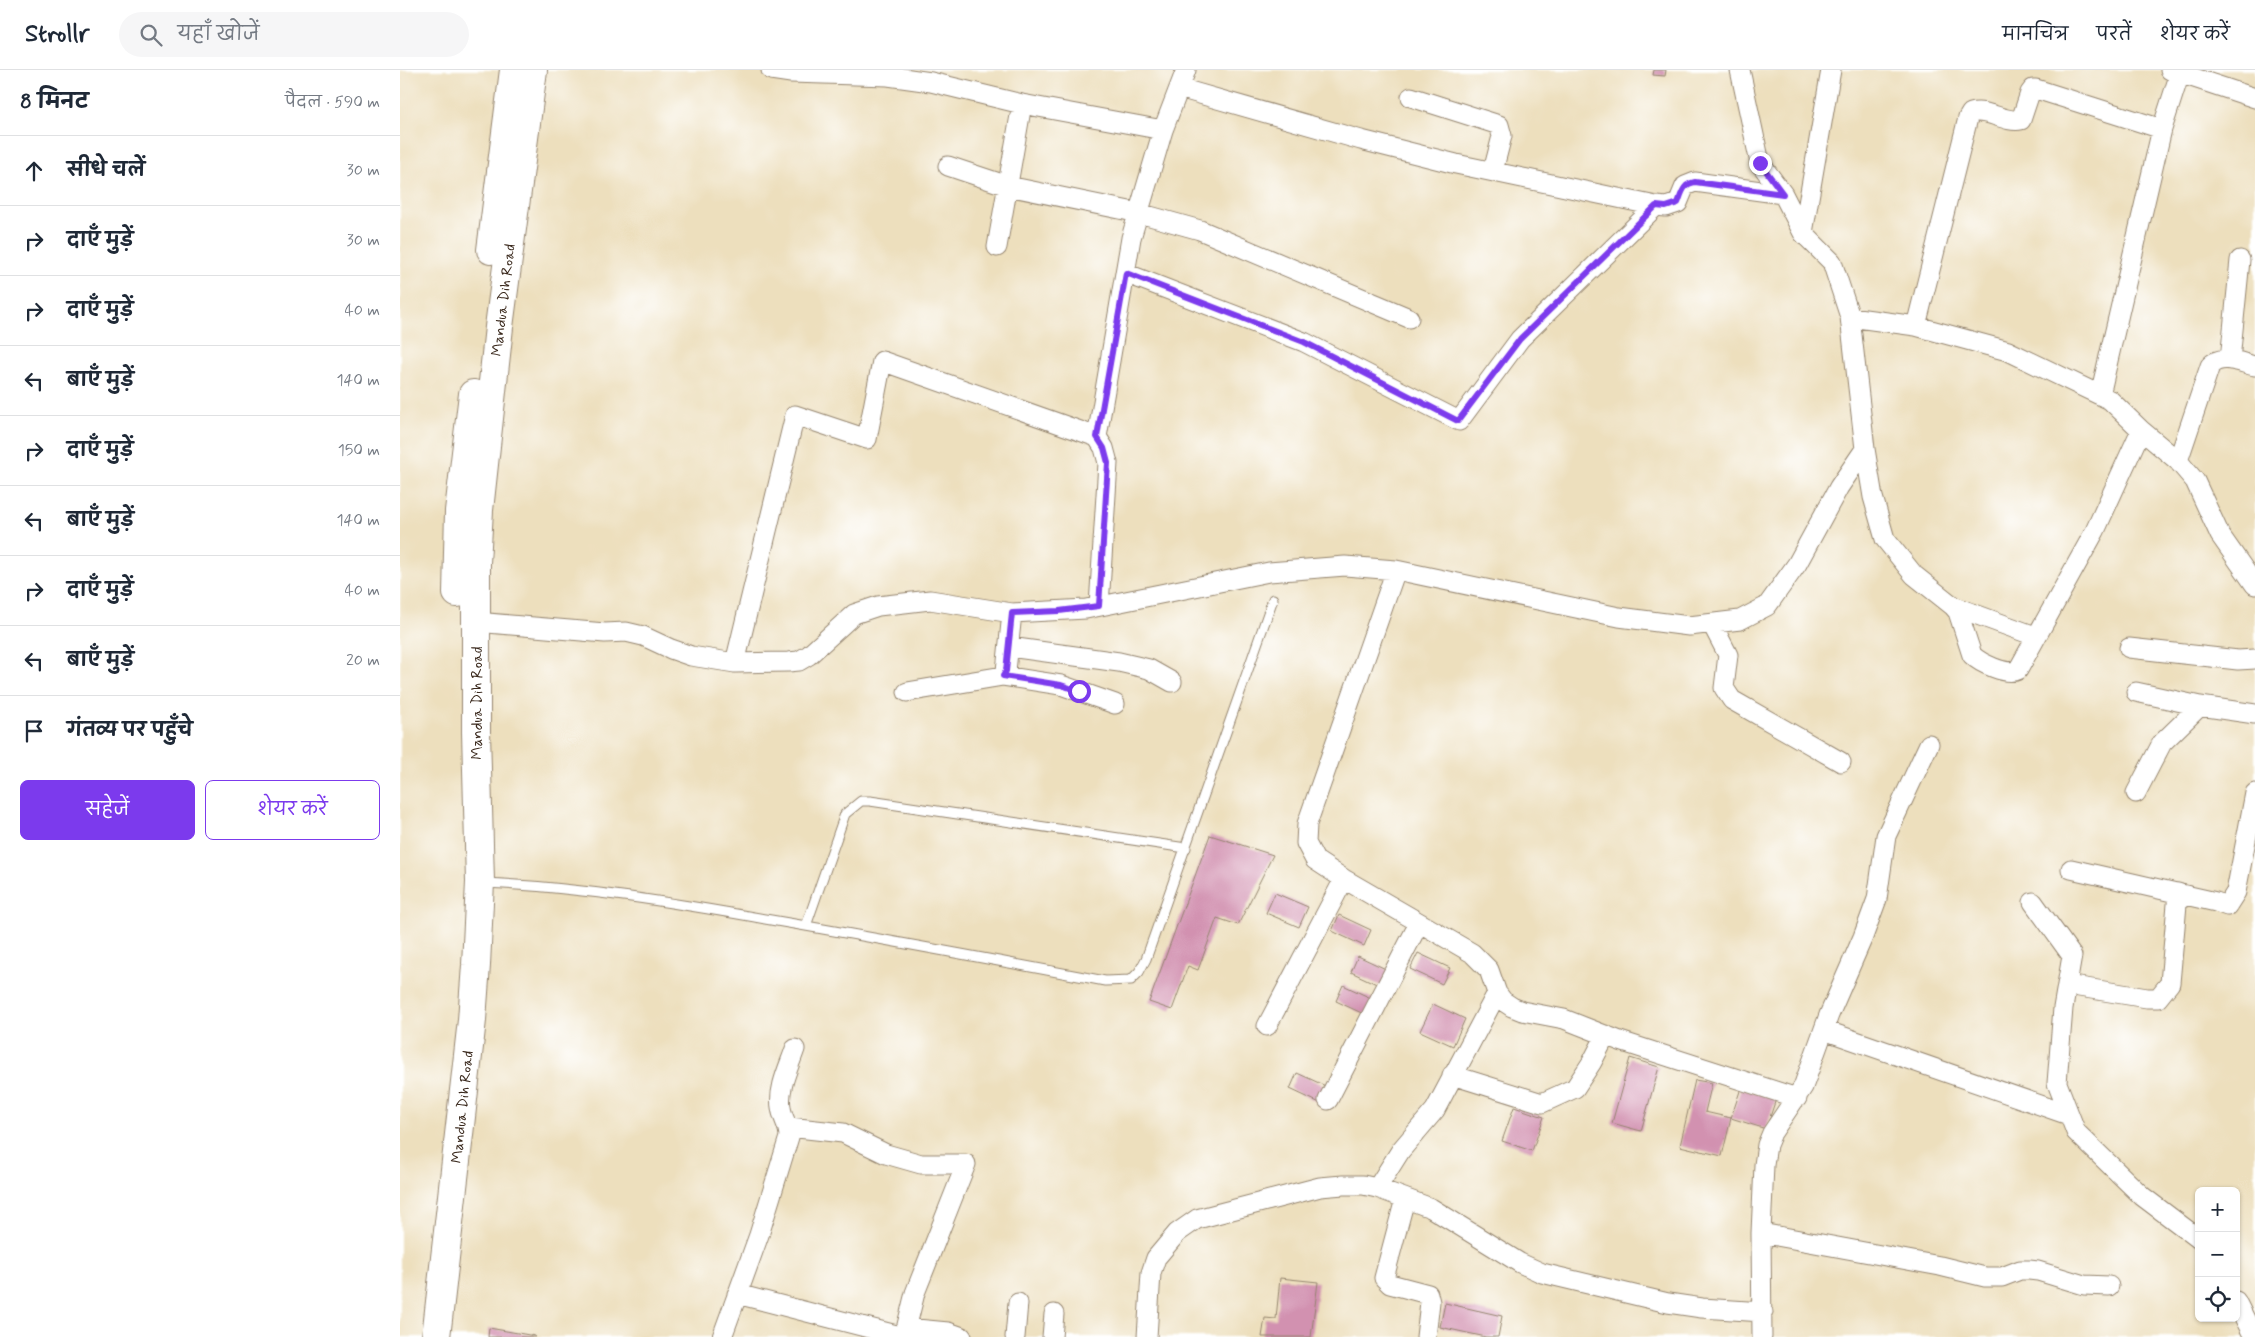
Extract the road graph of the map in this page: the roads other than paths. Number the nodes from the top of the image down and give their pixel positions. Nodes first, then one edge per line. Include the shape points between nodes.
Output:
1 (514, 70) edge
2 (533, 70) edge
3 (771, 70) edge
4 (1186, 70) edge
5 (1740, 70) edge
6 (1831, 70) edge
7 (2175, 72) edge
8 (1179, 88) junction
9 (1411, 97) dead end
10 (2255, 98) edge
11 (1022, 104) junction
12 (2162, 129) junction
13 (1163, 130) junction
14 (948, 166) dead end
15 (1493, 171) junction
16 (1008, 186) junction
17 (1783, 194) junction
18 (1656, 206) junction
19 (1139, 213) junction
20 (1803, 233) junction
21 (997, 246) dead end
22 (2240, 260) dead end
23 (1126, 273) junction
24 (1850, 317) junction
25 (1409, 318) dead end
26 (1916, 326) junction
27 (2230, 360) junction
28 (2255, 366) edge
29 (2100, 395) junction
30 (2141, 430) junction
31 (1097, 437) junction
32 (1865, 449) junction
33 (2178, 461) junction
34 (1396, 570) junction
35 (2255, 585) edge
36 (1274, 599) dead end
37 (1099, 606) junction
38 (1953, 606) junction
39 (1012, 613) junction
40 (476, 622) junction
41 (1712, 624) junction
42 (2035, 636) junction
43 (1009, 647) junction
44 (2129, 648) dead end
45 (2255, 659) edge
46 (735, 663) junction
47 (1003, 676) junction
48 (1172, 682) dead end
49 (907, 692) dead end
50 (2136, 692) dead end
51 (1115, 704) dead end
52 (2200, 706) junction
53 (2255, 714) edge
54 (1929, 744) dead end
55 (1841, 762) dead end
56 (2136, 793) dead end
57 (2255, 793) edge
58 (1186, 848) junction
59 (2070, 869) dead end
60 (1344, 879) junction
61 (480, 882) junction
62 (2178, 893) junction
63 (2033, 902) dead end
64 (1420, 923) junction
65 (806, 926) junction
66 (2067, 985) junction
67 (1497, 993) junction
68 (1267, 1026) dead end
69 (1824, 1030) junction
70 (1606, 1035) junction
71 (795, 1049) dead end
72 (1452, 1075) junction
73 (1797, 1098) junction
74 (1328, 1100) dead end
75 (2069, 1115) junction
76 (789, 1127) junction
77 (1377, 1188) junction
78 (1405, 1199) junction
79 (1761, 1233) junction
80 (2195, 1236) edge
81 (2109, 1286) dead end
82 (738, 1294) junction
83 (1018, 1304) dead end
84 (2240, 1309) edge
85 (1763, 1312) junction
86 (1054, 1314) dead end
87 (905, 1334) edge
88 (421, 1337) edge
89 (436, 1337) edge
90 (722, 1337) edge
91 (962, 1337) edge
92 (1015, 1337) edge
93 (1052, 1337) edge
94 (1147, 1337) edge
95 (1426, 1337) edge
96 (1762, 1337) edge
97 (2254, 1337) edge

1 - 88 main road, Mandua Dih Road via 459,511 457,683 463,795 461,938 452,1056
2 - 40 main road, Mandua Dih Road via 479,510
3 - 11 street via 896,77
4 - 8 street
5 - 17 street via 1760,163
6 - 20 street
7 - 10 street
7 - 12 street
8 - 13 street
8 - 15 street via 1361,140
9 - 15 street via 1499,125 1502,136
11 - 13 street
11 - 16 street
12 - 26 street via 2036,89 2030,93 2021,120 1971,113
12 - 29 street
13 - 19 street
14 - 16 street
15 - 18 street
16 - 19 street
16 - 21 street
17 - 18 street via 1695,182 1684,186 1678,203
17 - 20 street
18 - 23 street via 1520,339 1458,421 1304,342
19 - 23 street via 1131,238
19 - 25 street via 1200,230
20 - 24 street via 1832,262
22 - 27 street
23 - 31 street
24 - 26 street
24 - 32 street
26 - 29 street via 2008,351
27 - 28 street
27 - 33 street via 2214,361 2210,366
29 - 30 street via 2110,400
30 - 33 street
30 - 42 street via 2095,531
31 - 37 street via 1108,463
31 - 46 street via 882,360 867,439 794,415
32 - 38 street via 1886,539 1914,575
32 - 41 street via 1839,486 1797,564 1767,606 1740,620
33 - 35 street via 2195,481 2220,535
34 - 37 street via 1345,566 1269,572
34 - 41 street via 1619,617 1689,626
34 - 60 street via 1304,834 1315,860
36 - 58 lane
37 - 39 street
38 - 42 street
38 - 42 street via 1972,655 2006,671 2018,670
39 - 43 street
39 - 46 street via 930,600 878,606 854,614 799,661
40 - 46 street via 626,632 691,656
40 - 61 main road, Mandua Dih Road
41 - 55 street via 1728,655 1724,688 1732,700
43 - 47 street
43 - 48 street via 1120,662 1149,669
44 - 45 street
47 - 49 street
47 - 51 street via 1061,685
50 - 52 street
52 - 53 street
52 - 56 street via 2162,743
54 - 69 street via 1886,836 1877,899
57 - 62 street via 2236,892 2227,906
58 - 65 lane via 880,802 861,802 845,814
58 - 65 lane via 1146,959 1132,980 1106,982
59 - 62 street
60 - 64 street
60 - 68 street
61 - 65 lane via 528,884 661,901
61 - 89 main road, Mandua Dih Road via 472,1020
62 - 66 street via 2170,983 2158,998
63 - 66 street via 2072,956
64 - 67 street via 1482,962 1489,970
64 - 74 street
66 - 75 street via 2057,1083
67 - 70 street via 1503,1001 1522,1011 1564,1019
67 - 72 street
69 - 73 street
69 - 75 street
70 - 72 street via 1575,1088 1542,1102
70 - 73 street
71 - 76 street via 780,1098 781,1110
72 - 77 street via 1435,1110 1400,1150
73 - 79 street via 1767,1145
75 - 80 street via 2076,1132 2142,1196
76 - 82 street via 789,1136
76 - 87 street via 843,1133 886,1154 921,1164 966,1164 916,1294
77 - 78 street
77 - 94 street via 1320,1187 1197,1219 1177,1233 1156,1258 1151,1273
78 - 85 street via 1431,1208 1542,1273 1668,1303
78 - 95 street via 1384,1278 1390,1284 1428,1294
79 - 81 street via 1985,1277 2002,1277 2029,1270 2084,1285
79 - 85 street
82 - 87 street
82 - 90 street
83 - 92 street
84 - 97 street
85 - 96 street
86 - 93 street
87 - 91 street via 948,1332

